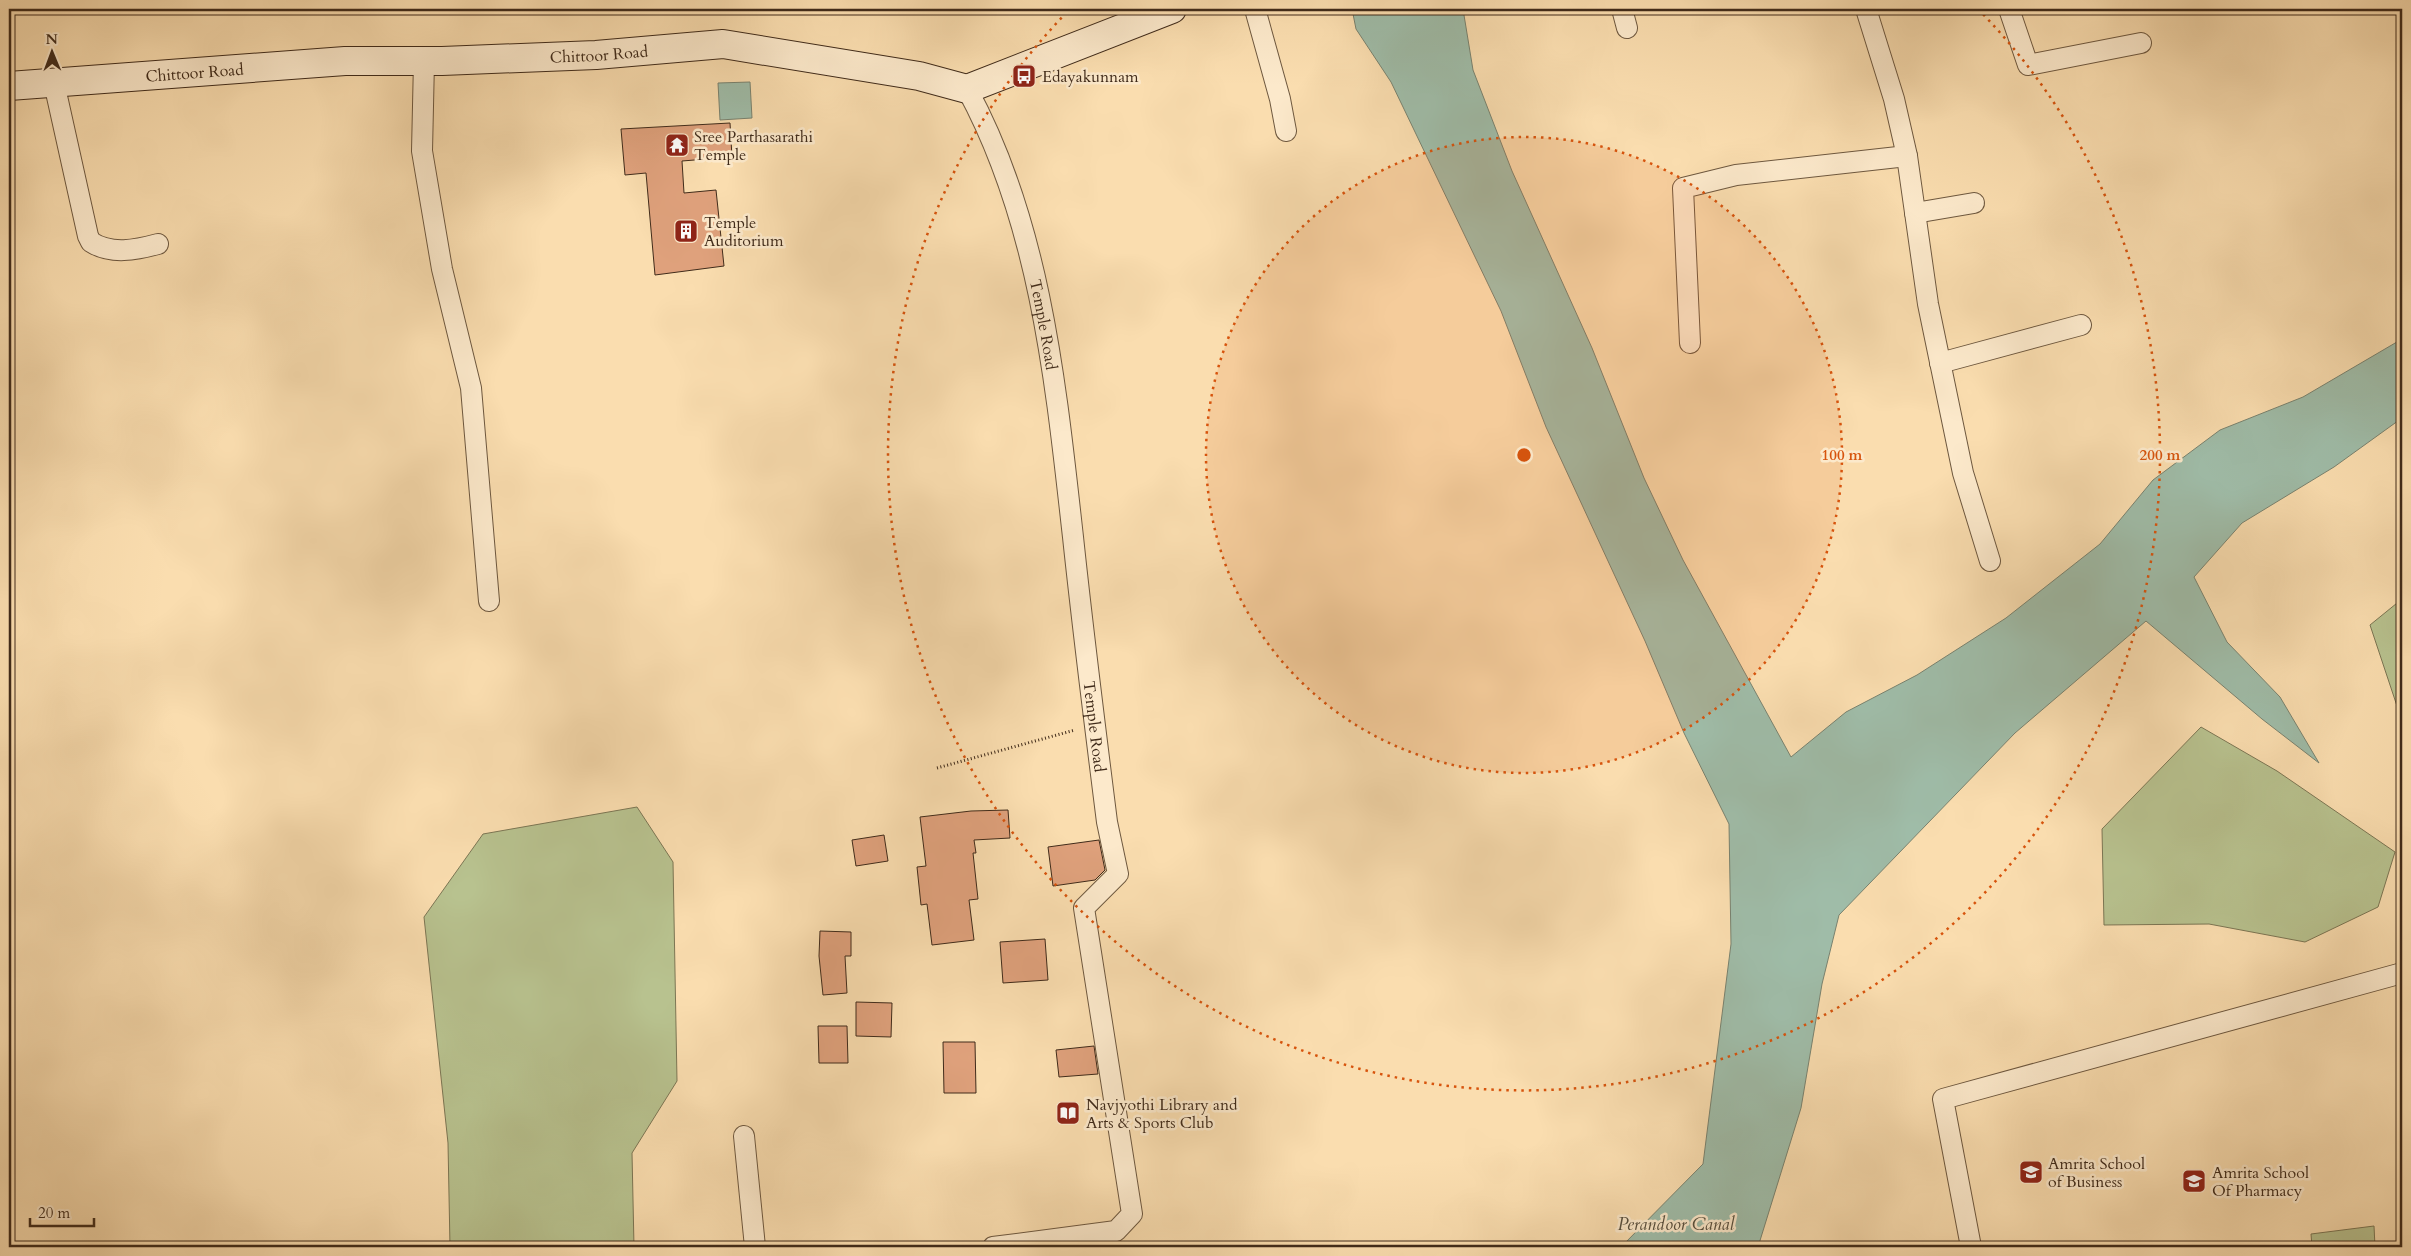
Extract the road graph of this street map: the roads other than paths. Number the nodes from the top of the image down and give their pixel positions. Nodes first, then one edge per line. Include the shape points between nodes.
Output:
1 (1172, 9) edge
2 (1255, 9) edge
3 (1622, 9) edge
4 (1866, 9) edge
5 (2009, 9) edge
6 (1627, 28) dead end
7 (2141, 44) dead end
8 (424, 61) junction
9 (54, 83) junction
10 (9, 86) edge
11 (967, 89) junction
12 (1286, 131) dead end
13 (1907, 156) junction
14 (1974, 203) dead end
15 (1915, 213) junction
16 (158, 244) dead end
17 (2081, 325) dead end
18 (1690, 343) dead end
19 (1940, 363) junction
20 (1990, 561) dead end
21 (489, 601) dead end
22 (2402, 973) edge
23 (744, 1136) dead end
24 (755, 1247) edge
25 (993, 1247) edge
26 (1971, 1247) edge

1 - 11 main road
2 - 12 street
3 - 6 street
4 - 13 street via 1894,100
5 - 7 street via 2028,65
8 - 9 main road, Chittoor Road via 345,61
8 - 11 main road, Chittoor Road via 596,55 723,44 919,76
8 - 21 street via 422,150 442,270 471,388
9 - 10 main road, Chittoor Road
9 - 16 street via 91,242 111,250
11 - 25 street, Temple Road via 985,122 1016,203 1044,320 1056,398 1107,822 1118,874 1084,908 1132,1214 1116,1231
13 - 15 street
13 - 18 street via 1736,175 1682,188
14 - 15 street
15 - 19 street
17 - 19 street
19 - 20 street via 1963,473
22 - 26 street via 1942,1098
23 - 24 street

